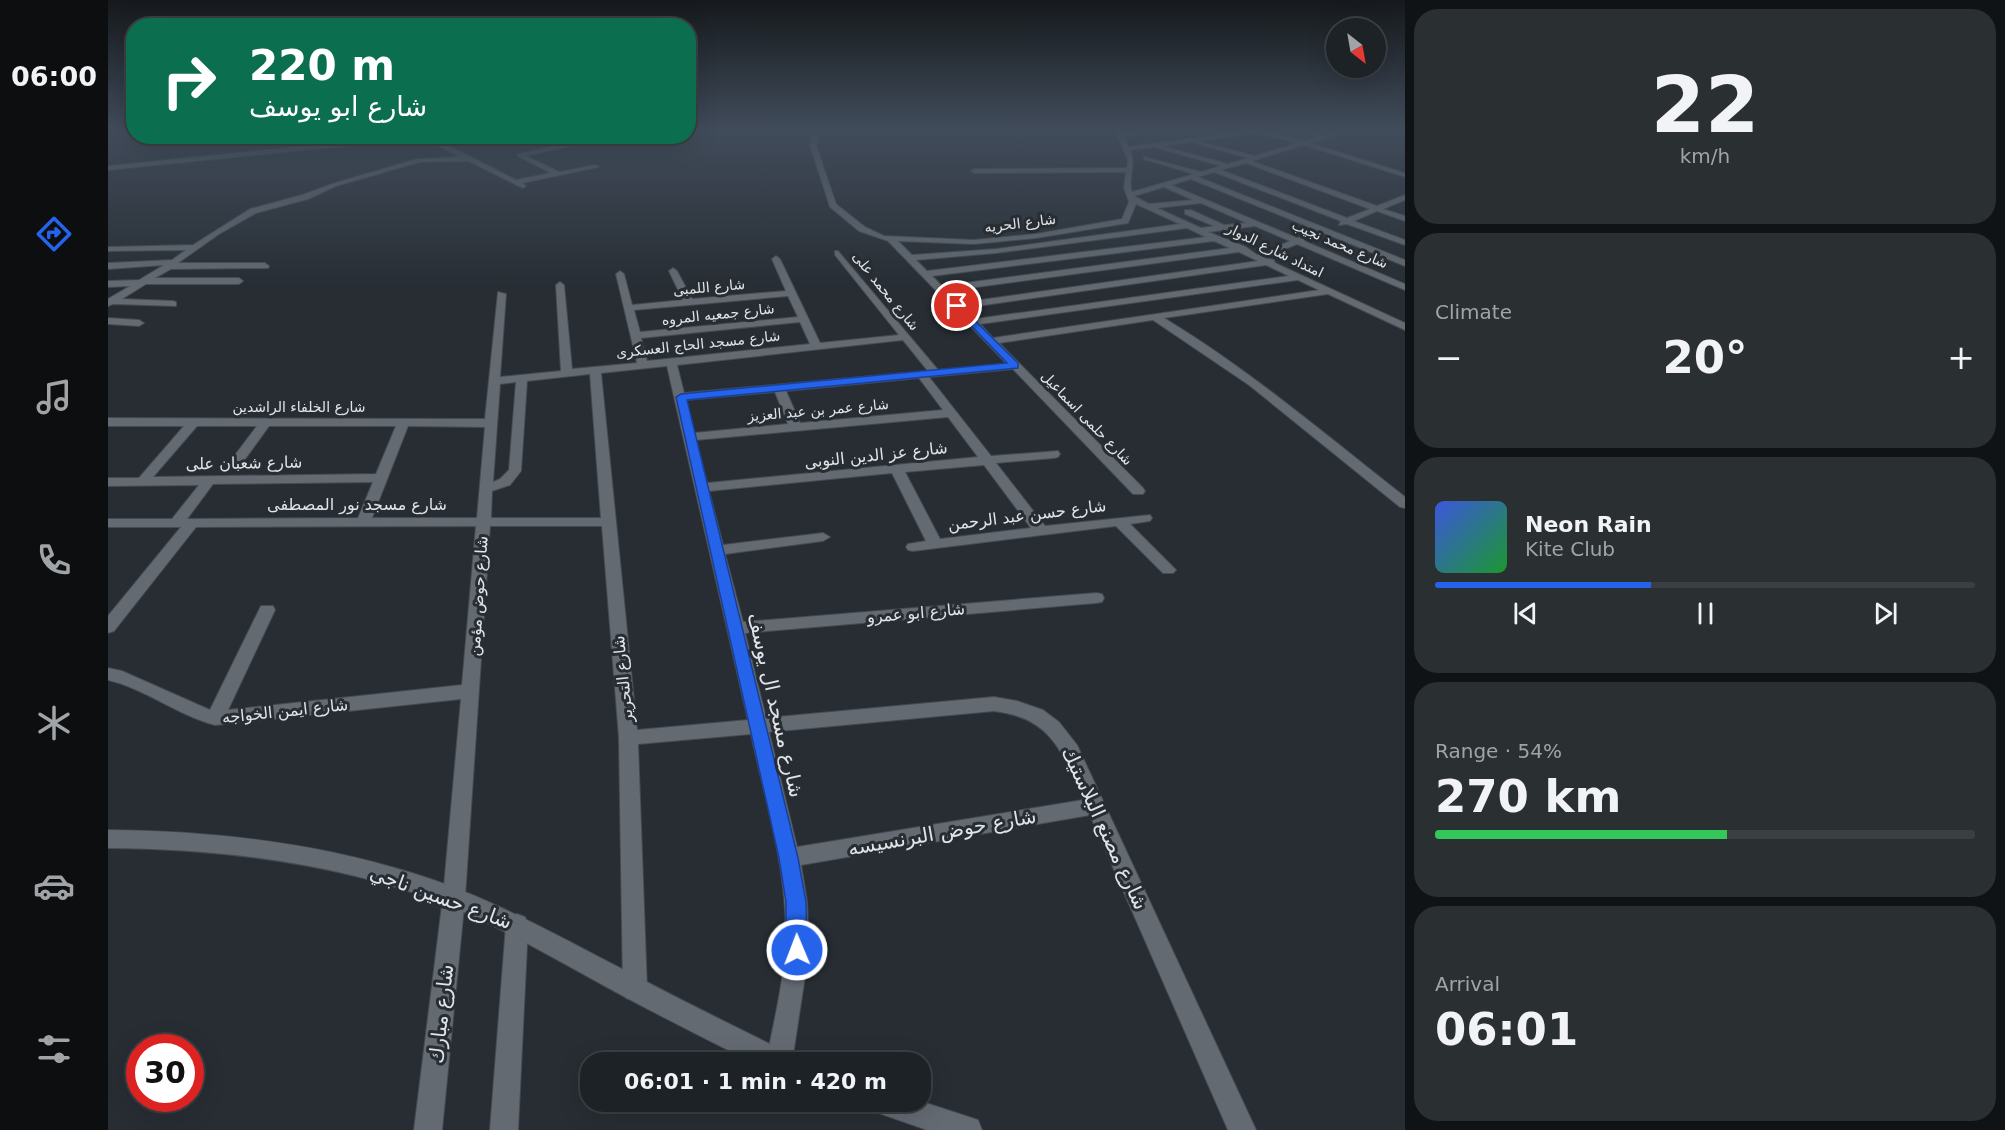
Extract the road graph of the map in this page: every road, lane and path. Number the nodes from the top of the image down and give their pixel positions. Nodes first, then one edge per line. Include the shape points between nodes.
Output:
1 (338, 183) edge
2 (516, 183) edge
3 (826, 183) edge
4 (1128, 183) edge
5 (1173, 183) edge
6 (1206, 183) edge
7 (1248, 183) edge
8 (1305, 183) edge
9 (1165, 185) junction
10 (523, 186) dead end
11 (1132, 197) junction
12 (1405, 197) edge
13 (1203, 201) junction
14 (1149, 206) junction
15 (1376, 209) junction
16 (1188, 212) dead end
17 (1405, 219) edge
18 (1347, 221) junction
19 (1257, 223) junction
20 (1191, 225) junction
21 (1091, 227) junction
22 (1224, 228) junction
23 (1203, 230) junction
24 (1324, 231) junction
25 (1110, 236) junction
26 (1219, 238) junction
27 (892, 240) junction
28 (985, 241) junction
29 (1299, 241) junction
30 (1405, 243) edge
31 (195, 248) junction
32 (1137, 248) junction
33 (108, 249) edge
34 (1243, 249) junction
35 (996, 251) junction
36 (838, 254) dead end
37 (1258, 257) junction
38 (910, 258) junction
39 (776, 259) dead end
40 (1166, 260) junction
41 (1270, 262) junction
42 (1012, 263) junction
43 (1405, 263) edge
44 (171, 264) junction
45 (108, 266) edge
46 (265, 266) dead end
47 (673, 270) dead end
48 (1194, 273) junction
49 (620, 274) dead end
50 (925, 274) junction
51 (1036, 277) junction
52 (1301, 277) junction
53 (238, 281) dead end
54 (144, 282) junction
55 (108, 284) edge
56 (560, 285) dead end
57 (1405, 287) edge
58 (1222, 288) junction
59 (940, 289) junction
60 (1331, 291) junction
61 (1058, 292) junction
62 (792, 293) junction
63 (501, 294) dead end
64 (109, 302) edge
65 (689, 302) junction
66 (173, 304) dead end
67 (957, 306) junction
68 (629, 308) junction
69 (1077, 308) junction
70 (1156, 318) junction
71 (804, 319) junction
72 (108, 321) edge
73 (973, 322) junction
74 (139, 323) dead end
75 (1405, 327) edge
76 (635, 336) junction
77 (906, 337) junction
78 (991, 341) junction
79 (816, 346) junction
80 (671, 362) junction
81 (643, 365) junction
82 (1015, 366) junction
83 (595, 370) junction
84 (567, 373) junction
85 (936, 374) junction
86 (922, 375) junction
87 (522, 378) junction
88 (494, 381) junction
89 (779, 388) junction
90 (681, 397) junction
91 (951, 413) junction
92 (113, 422) edge
93 (194, 422) junction
94 (266, 422) junction
95 (403, 423) junction
96 (490, 423) junction
97 (796, 428) junction
98 (108, 432) edge
99 (689, 437) junction
100 (1054, 454) dead end
101 (987, 460) junction
102 (235, 463) dead end
103 (897, 470) junction
104 (381, 478) junction
105 (210, 480) junction
106 (108, 482) edge
107 (142, 482) junction
108 (701, 488) junction
109 (485, 489) junction
110 (1137, 491) dead end
111 (1405, 504) edge
112 (1145, 518) dead end
113 (1119, 521) junction
114 (177, 522) junction
115 (193, 522) junction
116 (364, 522) junction
117 (483, 522) junction
118 (607, 522) junction
119 (108, 523) edge
120 (1041, 531) junction
121 (823, 537) dead end
122 (935, 544) junction
123 (913, 547) dead end
124 (717, 550) junction
125 (1168, 570) dead end
126 (1096, 598) dead end
127 (267, 610) dead end
128 (108, 627) edge
129 (736, 628) junction
130 (108, 674) edge
131 (471, 691) junction
132 (215, 717) junction
133 (758, 726) junction
134 (628, 738) junction
135 (1095, 806) junction
136 (110, 841) edge
137 (789, 858) junction
138 (454, 897) junction
139 (517, 924) junction
140 (635, 989) junction
141 (759, 1052) edge
142 (781, 1052) edge
143 (913, 1112) edge
144 (428, 1130) edge
145 (504, 1130) edge
146 (968, 1130) edge
147 (1242, 1130) edge

1 - 31 street via 248,214
2 - 10 street
3 - 27 street, شارع حلمى اسماعيل via 833,205 868,233
4 - 11 street
5 - 9 street
6 - 24 street
7 - 18 street
8 - 15 street
9 - 11 street
9 - 13 street, شارع محمد نجيب
11 - 14 street, امتداد شارع الدوار
11 - 21 street, شارع الحريه via 1127,220
12 - 15 street
13 - 14 street
13 - 19 street, شارع محمد نجيب
14 - 20 street, امتداد شارع الدوار
15 - 17 street
15 - 18 street
16 - 22 street
18 - 24 street
18 - 30 street
19 - 22 street
19 - 29 street, شارع محمد نجيب
20 - 23 street, امتداد شارع الدوار
20 - 25 street
21 - 25 street
21 - 28 street, شارع الحريه
22 - 23 street
23 - 26 street, امتداد شارع الدوار
24 - 29 street
24 - 43 street
25 - 32 street
25 - 35 street
26 - 32 street
26 - 34 street, امتداد شارع الدوار
27 - 28 street, شارع الحريه
27 - 38 street, شارع حلمى اسماعيل
28 - 35 street
29 - 37 street
29 - 57 street, شارع محمد نجيب
31 - 33 street
31 - 44 street
32 - 40 street
32 - 42 street
34 - 37 street, امتداد شارع الدوار
34 - 40 street
35 - 38 street
35 - 42 street
36 - 77 street, شارع محمد على
37 - 41 street, امتداد شارع الدوار
38 - 50 street, شارع حلمى اسماعيل
39 - 62 street
40 - 48 street
40 - 51 street
41 - 48 street
41 - 52 street, امتداد شارع الدوار
42 - 50 street
42 - 51 street
44 - 45 street
44 - 46 street
44 - 54 street
47 - 65 street
48 - 58 street
48 - 61 street
49 - 68 street
50 - 59 street, شارع حلمى اسماعيل
51 - 59 street
51 - 61 street
52 - 58 street
52 - 60 street, امتداد شارع الدوار
53 - 54 street
54 - 55 street
54 - 64 street
56 - 84 street
58 - 69 street
59 - 67 street, شارع حلمى اسماعيل
60 - 70 street
60 - 75 street, امتداد شارع الدوار
61 - 67 street
61 - 69 street
62 - 65 street, شارع اللمبى
62 - 71 street
63 - 88 street, شارع حوض مؤمن
64 - 66 street
65 - 68 street, شارع اللمبى
67 - 73 street, شارع حلمى اسماعيل
68 - 76 street
69 - 73 street
70 - 78 street
70 - 111 street via 1242,375
71 - 76 street, شارع جمعيه المروه
71 - 79 street
72 - 74 street
73 - 78 street, شارع حلمى اسماعيل
76 - 81 street
77 - 79 street, شارع مسجد الحاج العسكرى
77 - 85 street, شارع محمد على
78 - 82 street, شارع حلمى اسماعيل
79 - 80 street, شارع مسجد الحاج العسكرى
80 - 81 street, شارع مسجد الحاج العسكرى
80 - 90 street, شارع مسجد ال يوسف
81 - 83 street, شارع مسجد الحاج العسكرى
82 - 85 street
82 - 110 street, شارع حلمى اسماعيل
83 - 84 street, شارع مسجد الحاج العسكرى
83 - 118 street, شارع التحرير
84 - 87 street, شارع مسجد الحاج العسكرى
85 - 86 street
86 - 89 street
86 - 91 street
87 - 88 street, شارع مسجد الحاج العسكرى
87 - 109 street via 515,471 505,482
88 - 96 street, شارع حوض مؤمن
89 - 90 street
89 - 97 street
90 - 99 street, شارع مسجد ال يوسف
91 - 97 street, شارع عمر بن عبد العزيز
91 - 101 street
92 - 93 street, شارع الخلفاء الراشدين
92 - 98 street
93 - 94 street, شارع الخلفاء الراشدين
93 - 107 street
94 - 95 street, شارع الخلفاء الراشدين
94 - 102 street
95 - 96 street, شارع الخلفاء الراشدين
95 - 104 street
96 - 109 street, شارع حوض مؤمن
97 - 99 street, شارع عمر بن عبد العزيز
99 - 108 street, شارع مسجد ال يوسف
100 - 101 street, شارع عز الدين النوبى
101 - 103 street, شارع عز الدين النوبى
101 - 120 street
103 - 108 street, شارع عز الدين النوبى
103 - 122 street
104 - 105 street, شارع شعبان على
104 - 116 street
105 - 107 street, شارع شعبان على
105 - 114 street
106 - 107 street, شارع شعبان على
108 - 124 street, شارع مسجد ال يوسف
109 - 117 street, شارع حوض مؤمن
112 - 113 street, شارع حسن عبد الرحمن
113 - 120 street, شارع حسن عبد الرحمن
113 - 125 street
114 - 115 street, شارع مسجد نور المصطفى
114 - 119 street, شارع مسجد نور المصطفى
115 - 116 street, شارع مسجد نور المصطفى
115 - 128 street
116 - 117 street, شارع مسجد نور المصطفى
117 - 118 street, شارع مسجد نور المصطفى
117 - 131 street, شارع حوض مؤمن
118 - 134 street, شارع التحرير
120 - 122 street, شارع حسن عبد الرحمن
121 - 124 street
122 - 123 street, شارع حسن عبد الرحمن
124 - 129 street, شارع مسجد ال يوسف
126 - 129 street, شارع ابو عمرو
127 - 132 street
129 - 133 street, شارع مسجد ال يوسف
130 - 132 street, شارع ايمن الخواجه via 131,680 199,715
131 - 132 street, شارع ايمن الخواجه
131 - 138 street, شارع حوض مؤمن
133 - 134 street, شارع مصنع البلاستيك
133 - 135 street, شارع مصنع البلاستيك via 994,704 1016,706 1038,714 1056,728 1068,745
133 - 137 street, شارع مسجد ال يوسف
134 - 140 street, شارع التحرير
135 - 137 street, شارع حوض البرنسيسه
135 - 147 street, شارع مصنع البلاستيك
136 - 138 street, شارع حسين ناجي via 201,842 286,852 370,870
137 - 142 street, شارع مسجد ال يوسف via 796,902 797,950
138 - 139 street, شارع حسين ناجي
138 - 144 street, شارع مبارك
139 - 140 street, شارع حسين ناجي
139 - 145 street
140 - 141 street, شارع حسين ناجي
143 - 146 street

